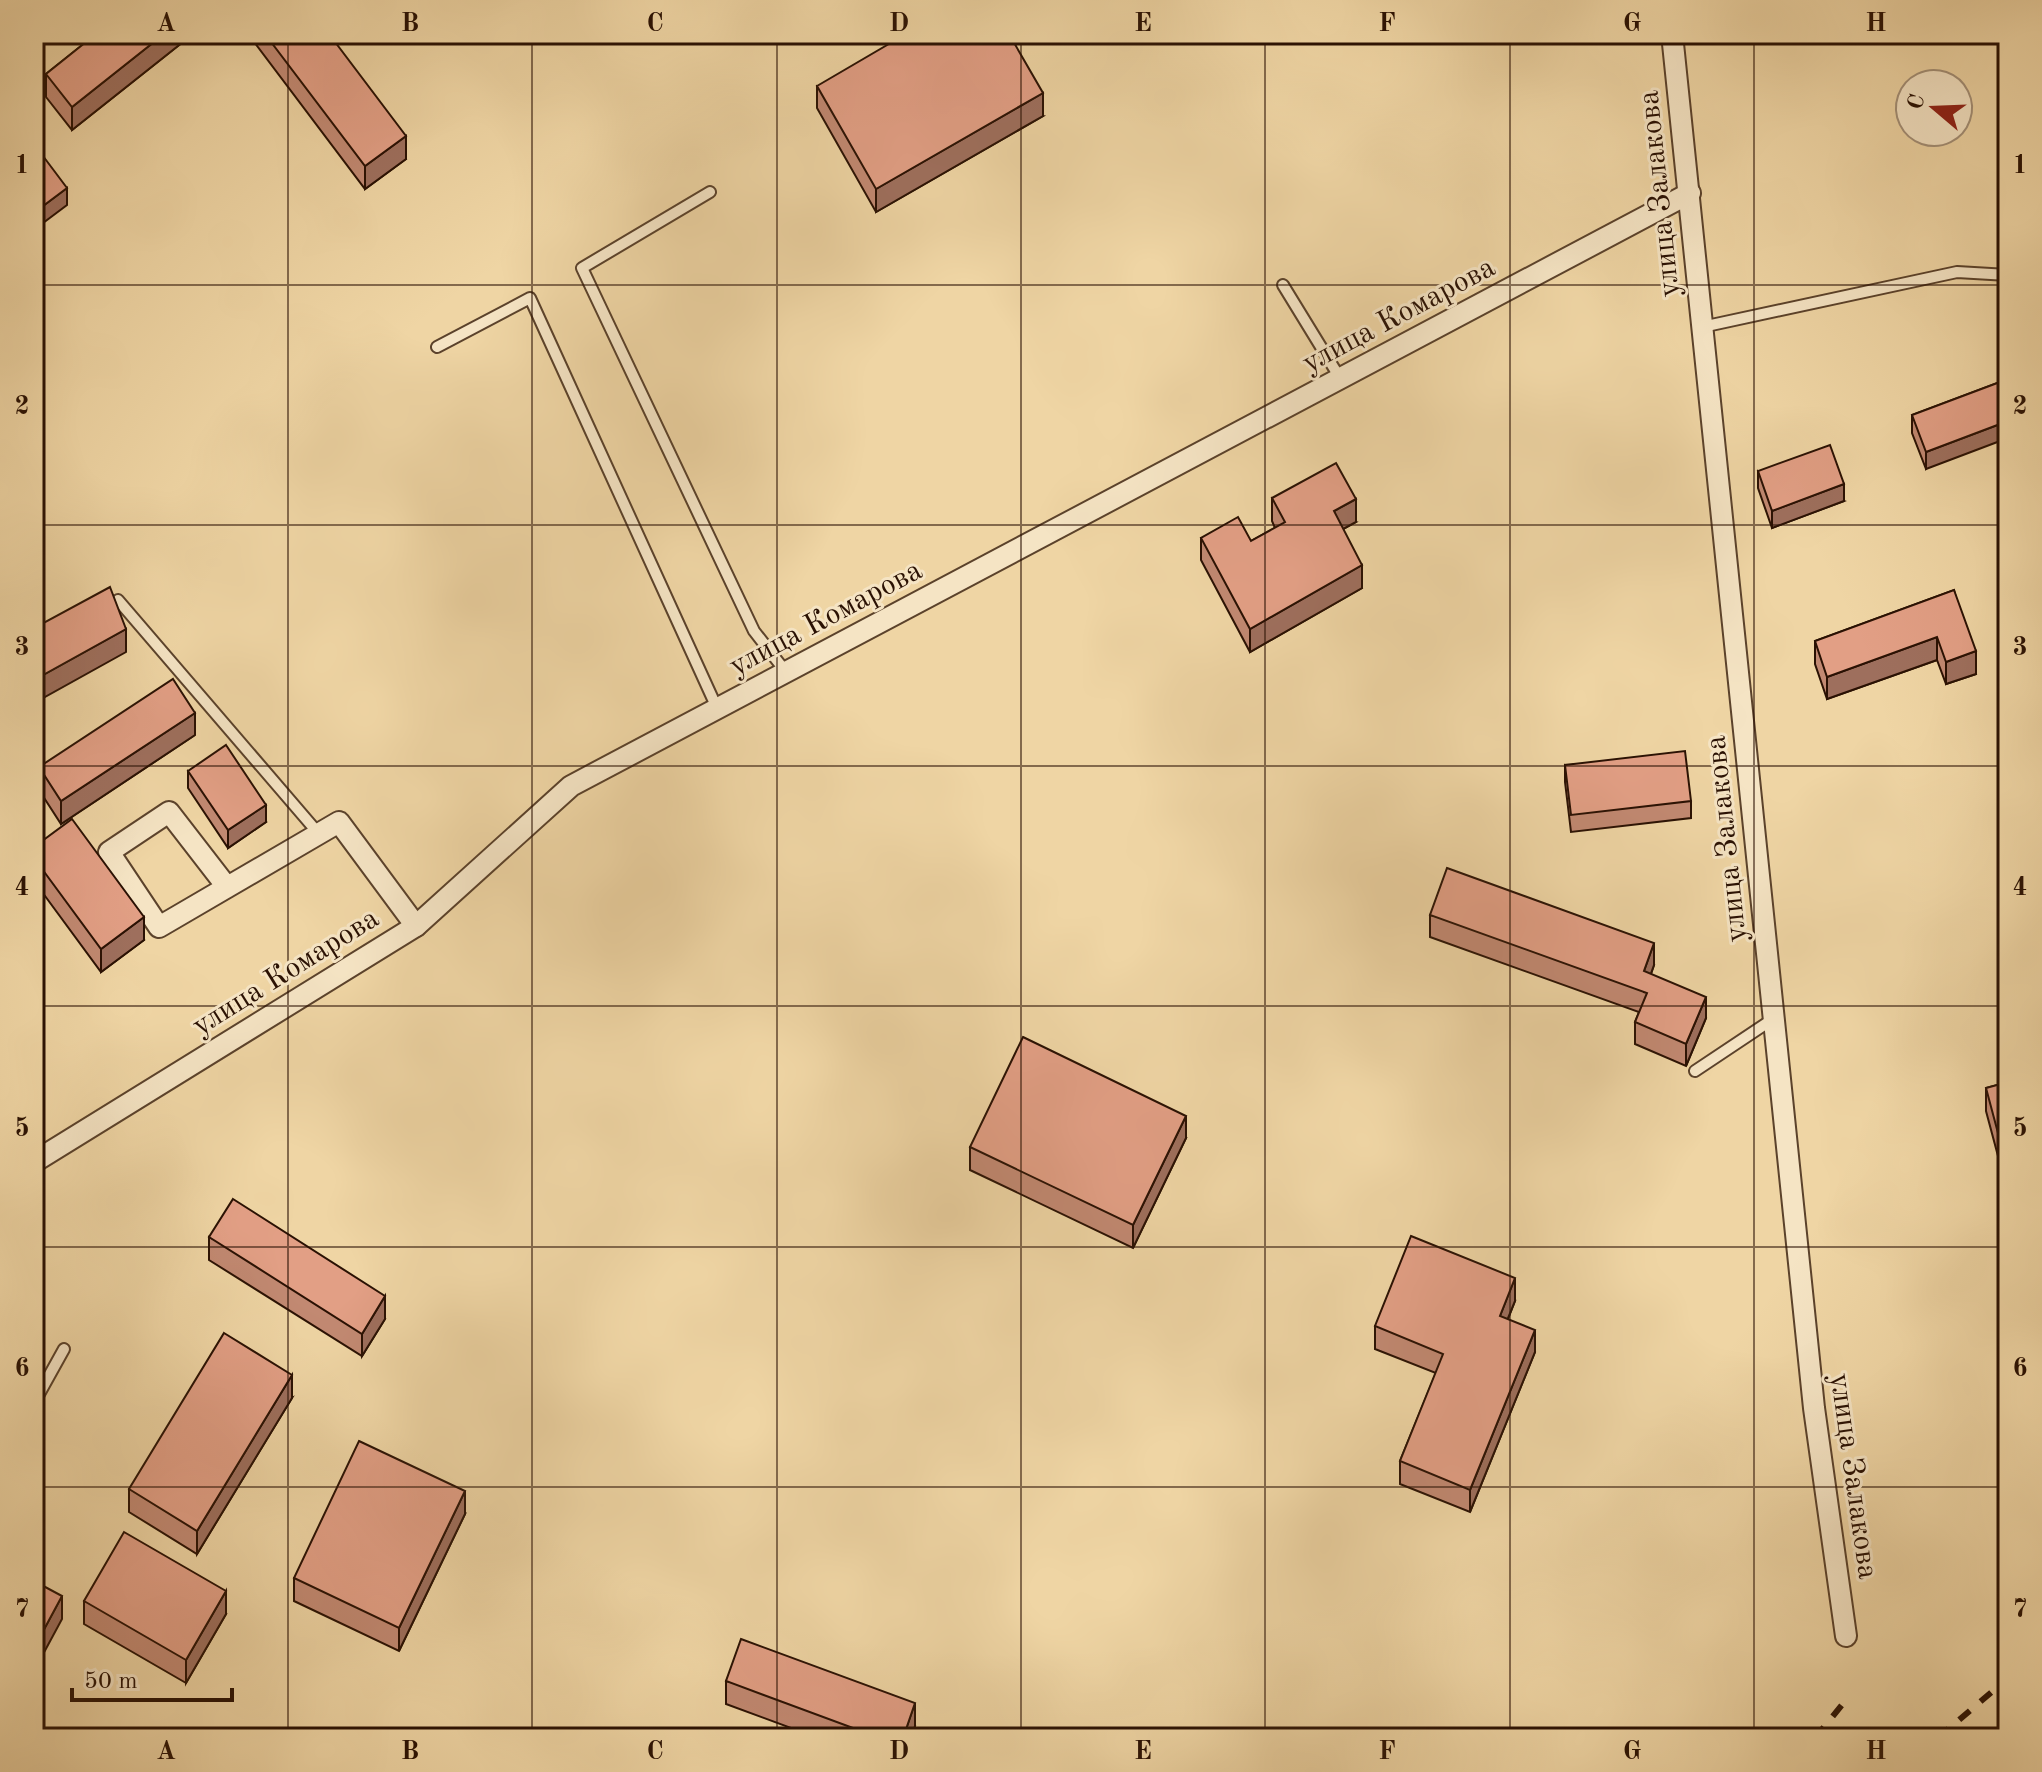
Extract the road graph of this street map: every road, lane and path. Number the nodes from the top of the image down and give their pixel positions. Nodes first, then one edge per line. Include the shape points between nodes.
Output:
1 (1672, 34) edge
2 (710, 192) dead end
3 (1690, 193) junction
4 (2008, 275) edge
5 (1283, 285) dead end
6 (1702, 327) junction
7 (437, 347) dead end
8 (1340, 378) junction
9 (118, 600) edge
10 (786, 672) junction
11 (717, 708) junction
12 (319, 834) junction
13 (227, 887) junction
14 (416, 926) junction
15 (1774, 1018) junction
16 (1695, 1071) dead end
17 (34, 1162) edge
18 (64, 1349) dead end
19 (34, 1403) edge
20 (1846, 1636) dead end

1 - 3 street, улица Залакова
2 - 10 lane via 582,268 754,631
3 - 6 street, улица Залакова
3 - 8 street, улица Комарова
4 - 6 lane via 1957,272
5 - 8 lane
6 - 15 street, улица Залакова
7 - 11 lane via 530,298
8 - 10 street, улица Комарова
9 - 12 lane
10 - 11 street, улица Комарова
11 - 14 street, улица Комарова via 571,786
12 - 13 street
12 - 14 street via 339,822
13 - 13 street via 159,927 109,852 169,812
14 - 17 street, улица Комарова
15 - 16 lane
15 - 20 street, улица Залакова via 1814,1408
18 - 19 lane

